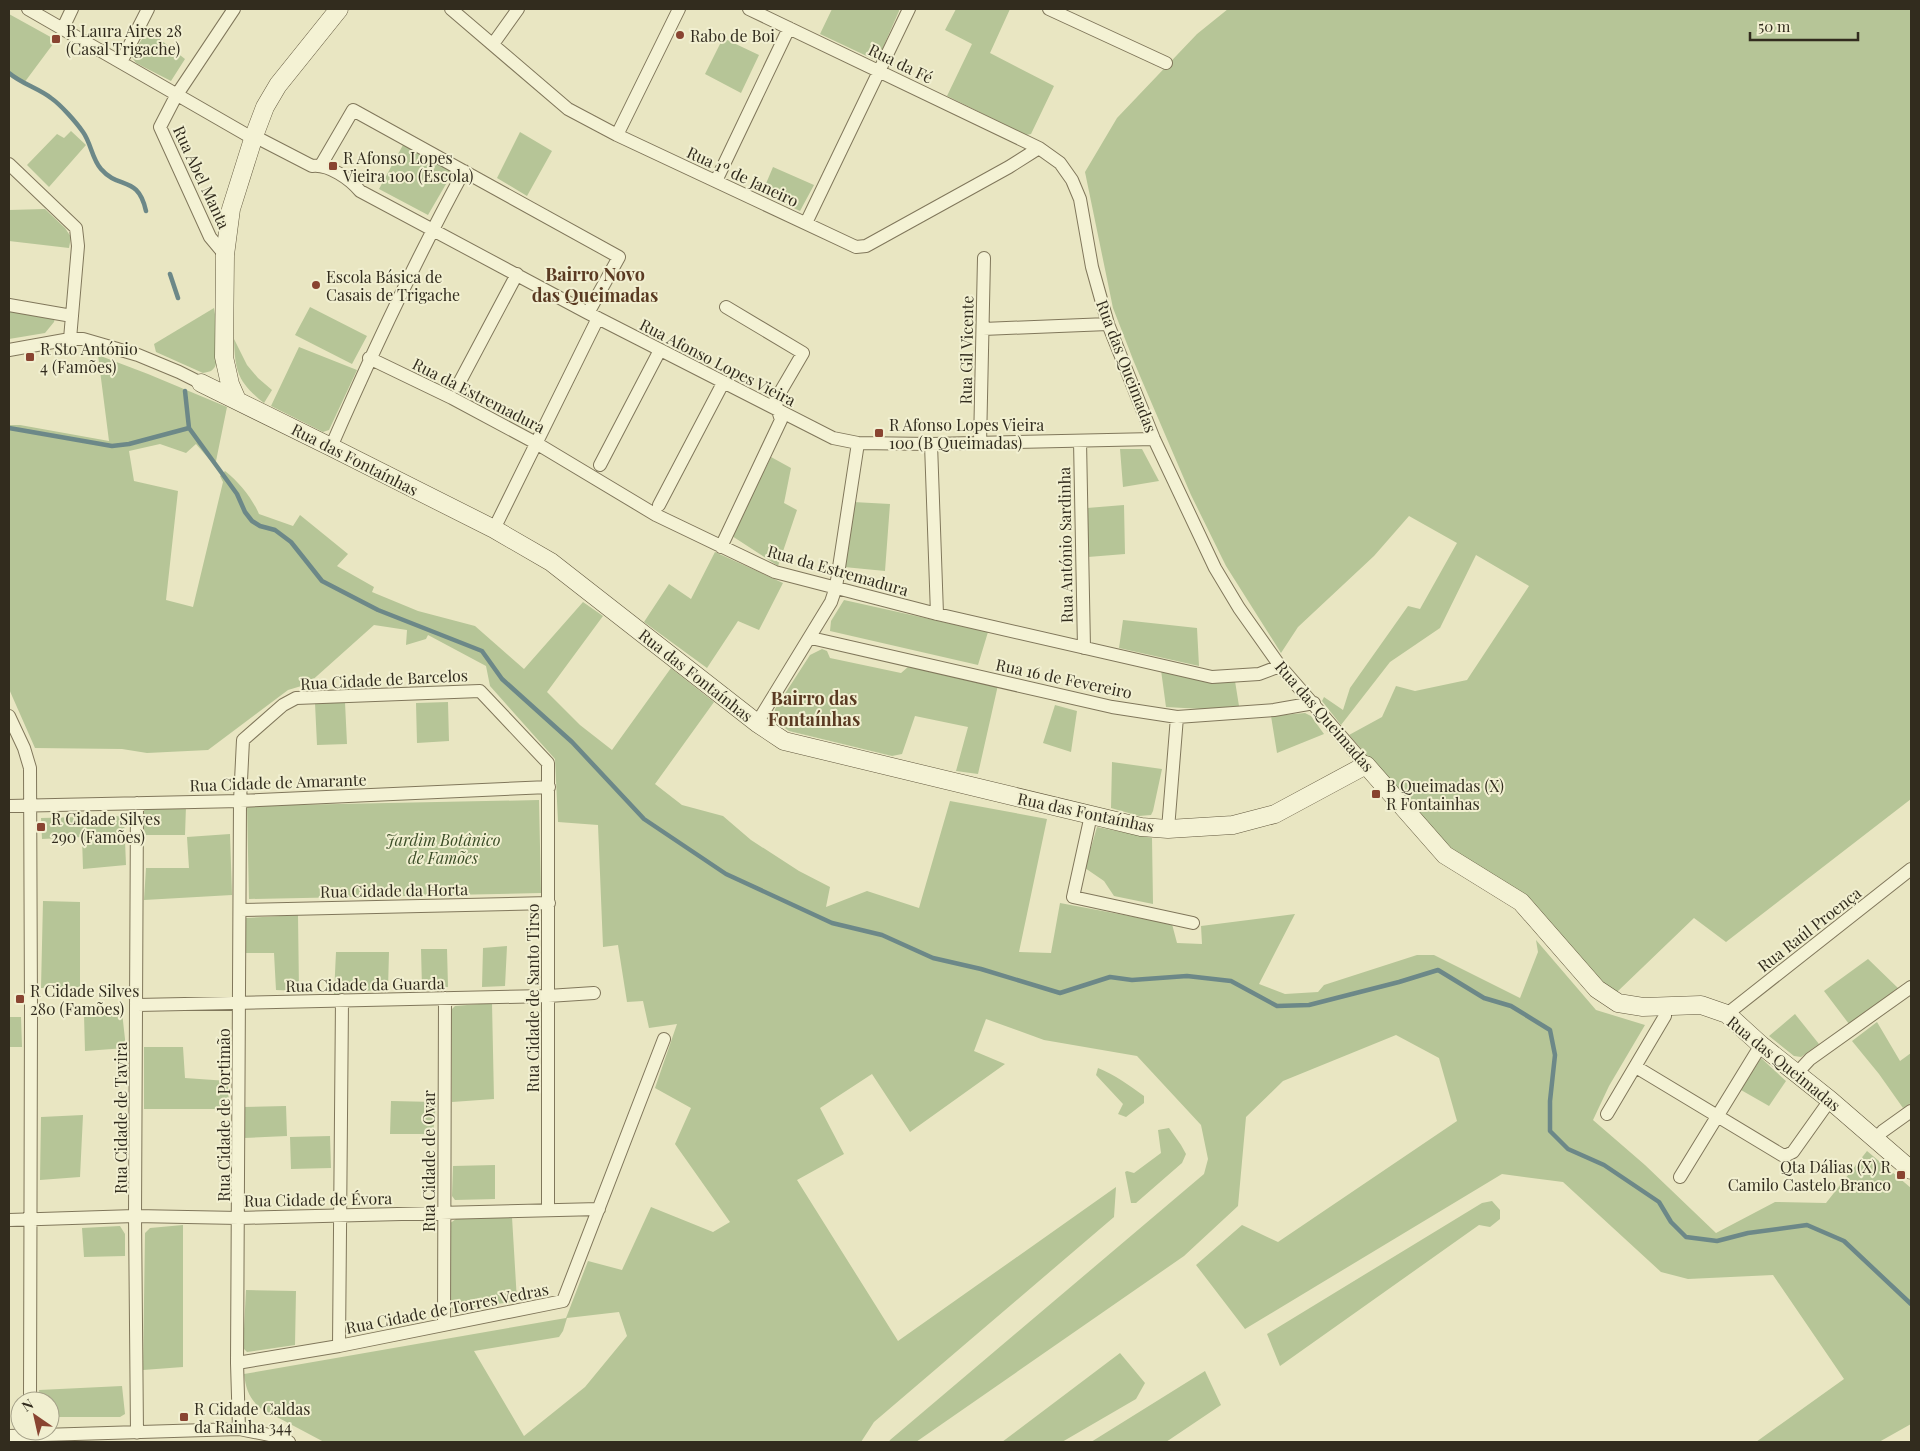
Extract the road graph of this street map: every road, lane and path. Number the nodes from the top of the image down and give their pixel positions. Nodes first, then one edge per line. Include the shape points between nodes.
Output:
1 (28, 9) edge
2 (72, 9) edge
3 (148, 9) edge
4 (234, 9) edge
5 (339, 9) edge
6 (451, 9) edge
7 (518, 9) edge
8 (679, 9) edge
9 (749, 9) edge
10 (909, 9) edge
11 (1049, 9) edge
12 (63, 28) junction
13 (789, 28) junction
14 (493, 44) junction
15 (121, 62) junction
16 (1166, 63) dead end
17 (879, 70) junction
18 (176, 96) junction
19 (618, 135) junction
20 (254, 136) junction
21 (1039, 148) junction
22 (9, 164) edge
23 (322, 165) junction
24 (464, 171) junction
25 (716, 181) junction
26 (806, 223) junction
27 (432, 229) junction
28 (226, 255) junction
29 (984, 258) dead end
30 (517, 274) junction
31 (9, 304) edge
32 (726, 306) dead end
33 (593, 315) junction
34 (72, 316) junction
35 (1108, 324) junction
36 (983, 329) junction
37 (70, 339) junction
38 (9, 350) edge
39 (660, 350) junction
40 (224, 357) junction
41 (370, 358) junction
42 (723, 383) junction
43 (201, 384) junction
44 (457, 387) dead end
45 (237, 400) junction
46 (776, 410) junction
47 (1154, 439) junction
48 (1080, 441) junction
49 (858, 442) junction
50 (536, 443) junction
51 (931, 444) junction
52 (980, 444) junction
53 (331, 447) junction
54 (600, 465) dead end
55 (659, 505) dead end
56 (494, 530) junction
57 (721, 547) junction
58 (836, 587) junction
59 (937, 614) junction
60 (811, 638) junction
61 (1084, 648) junction
62 (1280, 666) junction
63 (1314, 703) junction
64 (9, 716) edge
65 (1176, 717) junction
66 (757, 723) junction
67 (1366, 765) junction
68 (549, 787) junction
69 (240, 801) junction
70 (137, 803) junction
71 (9, 806) edge
72 (30, 806) junction
73 (1091, 815) junction
74 (1168, 829) junction
75 (1909, 874) edge
76 (548, 903) junction
77 (240, 910) junction
78 (1193, 923) dead end
79 (1911, 987) edge
80 (594, 993) dead end
81 (548, 996) junction
82 (445, 998) junction
83 (342, 1000) junction
84 (240, 1003) junction
85 (137, 1005) junction
86 (1727, 1014) junction
87 (1665, 1016) dead end
88 (664, 1038) dead end
89 (1761, 1045) junction
90 (1636, 1067) junction
91 (1797, 1072) junction
92 (1830, 1100) junction
93 (1911, 1111) edge
94 (1607, 1114) dead end
95 (1718, 1116) junction
96 (1875, 1139) junction
97 (1911, 1170) edge
98 (1680, 1177) dead end
99 (548, 1209) junction
100 (599, 1209) junction
101 (444, 1212) junction
102 (340, 1215) junction
103 (135, 1216) junction
104 (29, 1218) junction
105 (239, 1218) junction
106 (9, 1220) edge
107 (444, 1324) junction
108 (339, 1346) junction
109 (237, 1364) junction
110 (30, 1391) edge
111 (239, 1429) junction
112 (60, 1433) edge
113 (137, 1433) junction
114 (289, 1442) edge

1 - 12 street, Rua Afonso Lopes Vieira
2 - 12 street
3 - 15 street
4 - 18 street, Rua Abel Manta
5 - 20 street via 278,85
6 - 14 street, Rua 1º de Janeiro
7 - 14 street
8 - 19 street
9 - 13 street, Rua da Fé
10 - 17 street
11 - 16 street
12 - 15 street, Rua Afonso Lopes Vieira
13 - 17 street, Rua da Fé
13 - 25 street
14 - 19 street, Rua 1º de Janeiro via 568,109
15 - 18 street, Rua Afonso Lopes Vieira
17 - 21 street, Rua da Fé
17 - 26 street
18 - 20 street, Rua Afonso Lopes Vieira via 246,135
18 - 28 street, Rua Abel Manta via 160,127 210,237
19 - 25 street, Rua 1º de Janeiro
20 - 23 street, Rua Afonso Lopes Vieira via 312,166
20 - 28 street via 231,209
21 - 26 street, Rua 1º de Janeiro via 866,246 856,247
21 - 35 street, Rua das Queimadas via 1060,163 1080,199 1092,267
22 - 34 street via 76,228 78,246
23 - 24 street via 353,110
23 - 27 street, Rua Afonso Lopes Vieira via 353,183 360,191
24 - 27 street
24 - 33 street via 619,257
25 - 26 street, Rua 1º de Janeiro
27 - 30 street, Rua Afonso Lopes Vieira
27 - 41 street
28 - 40 street
29 - 36 street, Rua Gil Vicente
30 - 33 street, Rua Afonso Lopes Vieira
30 - 44 street
31 - 34 street
32 - 46 street via 802,352 775,401
33 - 39 street, Rua Afonso Lopes Vieira
33 - 50 street
34 - 37 street
35 - 36 street
35 - 47 street, Rua das Queimadas
36 - 52 street, Rua Gil Vicente
37 - 38 street, Rua das Fontaínhas
37 - 43 street, Rua das Fontaínhas via 83,339 138,355
39 - 42 street, Rua Afonso Lopes Vieira
39 - 54 street
40 - 43 street via 215,376
40 - 45 street
41 - 50 street, Rua da Estremadura
41 - 53 street
42 - 46 street, Rua Afonso Lopes Vieira
42 - 55 street
43 - 45 street, Rua das Fontaínhas
45 - 53 street, Rua das Fontaínhas
46 - 49 street, Rua Afonso Lopes Vieira via 833,438
46 - 57 street via 781,420
47 - 48 street, Rua Afonso Lopes Vieira
47 - 62 street, Rua das Queimadas via 1215,568
48 - 52 street, Rua Afonso Lopes Vieira
48 - 61 street, Rua António Sardinha
49 - 51 street, Rua Afonso Lopes Vieira
49 - 58 street
50 - 56 street
50 - 57 street, Rua da Estremadura via 656,515
51 - 52 street, Rua Afonso Lopes Vieira
51 - 59 street
53 - 56 street, Rua das Fontaínhas
56 - 66 street, Rua das Fontaínhas via 551,562
57 - 58 street, Rua da Estremadura via 775,572
58 - 59 street, Rua da Estremadura
58 - 60 street via 832,602
59 - 61 street, Rua da Estremadura
60 - 65 street, Rua 16 de Fevereiro via 1112,707
60 - 66 street
61 - 62 street, Rua da Estremadura via 1212,677 1259,674
62 - 63 street, Rua das Queimadas
63 - 65 street, Rua 16 de Fevereiro via 1274,710
63 - 67 street, Rua das Queimadas
64 - 72 street via 30,768
65 - 74 street
66 - 73 street, Rua das Fontaínhas via 784,741
67 - 74 street, Rua das Fontaínhas via 1275,814 1233,825
67 - 86 street, Rua das Queimadas via 1445,854 1521,902 1597,989 1618,1003 1643,1007 1701,1006
68 - 69 street, Rua Cidade de Amarante
68 - 69 street, Rua Cidade de Barcelos via 548,763 480,691 296,698 283,705 243,740
68 - 76 street, Rua Cidade de Santo Tirso
69 - 70 street, Rua Cidade de Amarante
69 - 77 street, Rua Cidade de Portimão
70 - 72 street, Rua Cidade de Amarante
70 - 85 street, Rua Cidade de Tavira
71 - 72 street, Rua Cidade de Amarante
72 - 104 street
73 - 74 street, Rua das Fontaínhas via 1141,827
73 - 78 street via 1073,897
75 - 86 street, Rua Raúl Proença
76 - 77 street, Rua Cidade da Horta
76 - 81 street, Rua Cidade de Santo Tirso
77 - 84 street, Rua Cidade de Portimão
79 - 91 street via 1810,1059
80 - 81 street, Rua Cidade da Guarda
81 - 82 street, Rua Cidade da Guarda
81 - 99 street, Rua Cidade de Santo Tirso
82 - 83 street, Rua Cidade da Guarda
82 - 101 street, Rua Cidade de Ovar
83 - 84 street, Rua Cidade da Guarda
83 - 102 street
84 - 85 street, Rua Cidade da Guarda
84 - 105 street, Rua Cidade de Portimão
85 - 103 street, Rua Cidade de Tavira
86 - 89 street, Rua das Queimadas
87 - 90 street
88 - 100 street, Rua Cidade de Torres Vedras
89 - 91 street, Rua das Queimadas
89 - 95 street
90 - 94 street
90 - 95 street
91 - 92 street, Rua das Queimadas
92 - 95 street via 1787,1155
92 - 96 street, Rua das Queimadas
93 - 96 street
95 - 98 street
96 - 97 street, Rua das Queimadas
99 - 100 street, Rua Cidade de Évora
99 - 101 street, Rua Cidade de Évora
100 - 107 street, Rua Cidade de Torres Vedras via 563,1301
101 - 102 street, Rua Cidade de Évora
101 - 107 street, Rua Cidade de Ovar
102 - 105 street, Rua Cidade de Évora
102 - 108 street
103 - 104 street, Rua Cidade de Évora
103 - 105 street, Rua Cidade de Évora
103 - 113 street, Rua Cidade de Tavira
104 - 106 street, Rua Cidade de Évora
104 - 110 street
105 - 109 street, Rua Cidade de Portimão
107 - 108 street, Rua Cidade de Torres Vedras
108 - 109 street, Rua Cidade de Torres Vedras
109 - 111 street, Rua Cidade de Portimão
111 - 113 street
111 - 114 street via 280,1437
112 - 113 street

